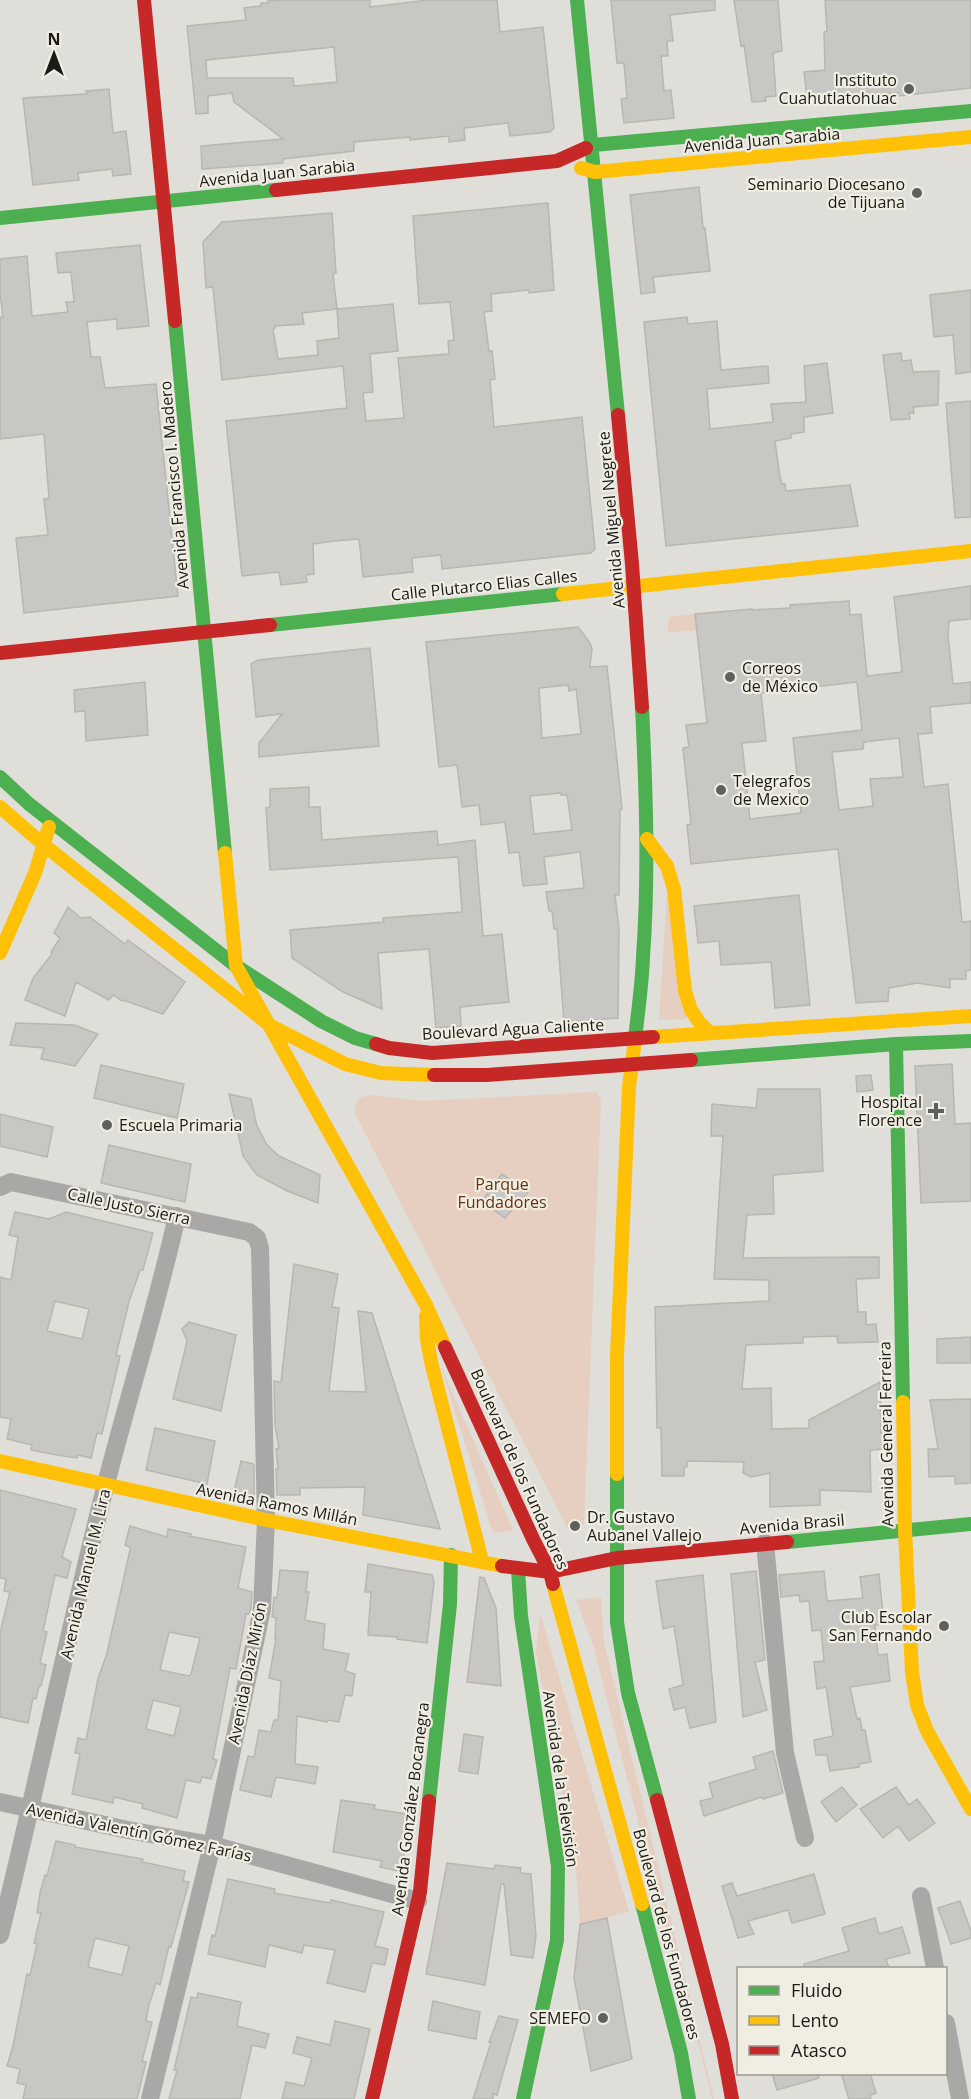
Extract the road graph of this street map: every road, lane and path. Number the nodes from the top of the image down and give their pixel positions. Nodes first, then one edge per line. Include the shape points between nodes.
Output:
1 (144, 0) edge
2 (577, 0) edge
3 (971, 111) edge
4 (971, 137) edge
5 (592, 144) junction
6 (557, 162) junction
7 (596, 172) junction
8 (164, 202) junction
9 (0, 218) edge
10 (971, 551) edge
11 (634, 586) junction
12 (204, 632) junction
13 (0, 653) edge
14 (0, 777) edge
15 (0, 807) edge
16 (51, 821) junction
17 (647, 839) junction
18 (44, 845) junction
19 (3, 947) edge
20 (236, 966) junction
21 (971, 1016) edge
22 (271, 1026) junction
23 (710, 1033) junction
24 (635, 1039) junction
25 (971, 1041) edge
26 (896, 1044) junction
27 (631, 1065) junction
28 (0, 1187) edge
29 (177, 1216) junction
30 (257, 1238) joint
31 (426, 1305) junction
32 (0, 1461) edge
33 (106, 1484) junction
34 (266, 1520) junction
35 (971, 1524) edge
36 (905, 1530) junction
37 (765, 1544) junction
38 (451, 1555) junction
39 (617, 1558) junction
40 (482, 1561) junction
41 (518, 1569) junction
42 (550, 1572) junction
43 (0, 1802) edge
44 (971, 1809) edge
45 (31, 1810) junction
46 (805, 1838) dead end
47 (212, 1845) junction
48 (921, 1896) dead end
49 (418, 1902) junction
50 (0, 1935) edge
51 (935, 1967) edge
52 (947, 2033) edge
53 (150, 2099) edge
54 (372, 2099) edge
55 (523, 2099) edge
56 (689, 2099) edge
57 (732, 2099) edge
58 (960, 2099) edge

1 - 8 main road, Avenida Francisco I. Madero
2 - 5 main road, Avenida Miguel Negrete
3 - 5 main road, Avenida Juan Sarabia
4 - 7 main road, Avenida Juan Sarabia
5 - 6 main road, Avenida Juan Sarabia
5 - 7 main road, Avenida Miguel Negrete
6 - 7 main road, Avenida Juan Sarabia
6 - 8 main road, Avenida Juan Sarabia
7 - 11 main road, Avenida Miguel Negrete
8 - 9 main road, Avenida Juan Sarabia
8 - 12 main road, Avenida Francisco I. Madero
10 - 11 main road, Calle Plutarco Elias Calles
11 - 12 main road, Calle Plutarco Elias Calles
11 - 17 main road, Avenida Miguel Negrete
12 - 13 main road, Calle Plutarco Elias Calles
12 - 20 main road, Avenida Francisco I. Madero
14 - 16 main road, Boulevard Agua Caliente
15 - 18 main road
16 - 18 main road
16 - 20 main road, Boulevard Agua Caliente
17 - 23 main road via 667,866 675,889 685,991 691,1010
17 - 24 main road, Avenida Miguel Negrete via 644,946
18 - 19 main road
18 - 22 main road
20 - 22 main road, Boulevard de los Fundadores
20 - 24 main road, Boulevard Agua Caliente via 321,1021 355,1038 389,1048 432,1053
21 - 23 main road, Boulevard Agua Caliente
22 - 27 main road via 345,1064 381,1073 488,1074
22 - 31 main road, Boulevard de los Fundadores
23 - 24 main road, Boulevard Agua Caliente
24 - 27 main road, Avenida Miguel Negrete
25 - 26 main road
26 - 27 main road
26 - 36 main road, Avenida General Ferreira
27 - 39 main road, Boulevard de los Fundadores via 617,1356
28 - 29 street, Calle Justo Sierra via 11,1182
29 - 30 street, Calle Justo Sierra via 249,1232
29 - 33 street, Avenida Manuel M. Lira
30 - 34 street, Avenida Díaz Mirón
31 - 40 main road via 428,1356
31 - 42 main road, Boulevard de los Fundadores
32 - 33 main road, Avenida Ramos Millán
33 - 34 main road, Avenida Ramos Millán
33 - 45 street, Avenida Manuel M. Lira
34 - 38 main road, Avenida Ramos Millán
34 - 47 street, Avenida Díaz Mirón via 262,1609
35 - 36 main road, Avenida Brasil
36 - 37 main road, Avenida Brasil
36 - 44 main road, Avenida General Ferreira via 917,1705 927,1731
37 - 39 main road, Avenida Brasil
37 - 46 street via 785,1753
38 - 40 main road, Avenida Ramos Millán
38 - 49 main road, Avenida González Bocanegra via 446,1656
39 - 42 main road, Avenida Brasil
39 - 57 main road, Boulevard de los Fundadores via 617,1622 628,1693 722,2044
40 - 41 main road, Avenida Ramos Millán
41 - 42 main road, Avenida Ramos Millán
41 - 55 main road, Avenida de la Televisión via 521,1616 558,1866 557,1940
42 - 56 main road, Boulevard de los Fundadores via 632,1865 681,2053
43 - 45 street, Avenida Valentín Gómez Farías
45 - 47 street, Avenida Valentín Gómez Farías
45 - 50 street, Avenida Manuel M. Lira
47 - 49 street, Avenida Valentín Gómez Farías
47 - 53 street, Avenida Díaz Mirón
48 - 51 street
49 - 54 main road, Avenida González Bocanegra
52 - 58 street

